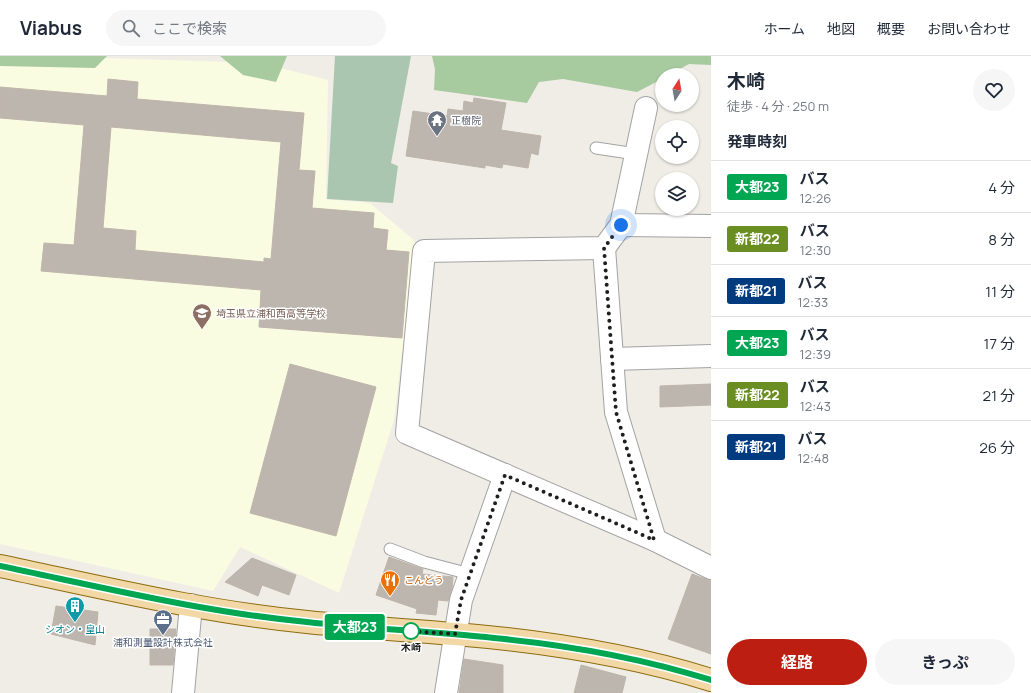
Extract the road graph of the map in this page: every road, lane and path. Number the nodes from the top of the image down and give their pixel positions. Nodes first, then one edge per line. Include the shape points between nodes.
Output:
1 (646, 108) dead end
2 (596, 148) dead end
3 (636, 154) junction
4 (621, 225) junction
5 (711, 226) edge
6 (604, 248) junction
7 (711, 356) edge
8 (612, 359) junction
9 (505, 475) junction
10 (654, 540) junction
11 (390, 549) dead end
12 (0, 566) edge
13 (711, 568) edge
14 (470, 574) junction
15 (191, 605) junction
16 (455, 634) junction
17 (711, 680) edge
18 (182, 693) edge
19 (446, 693) edge

1 - 3 street
2 - 3 lane
3 - 4 street
4 - 5 street
4 - 6 street
6 - 8 street
6 - 9 street via 424,251 407,432
7 - 8 street
8 - 10 street via 616,412
9 - 10 street
9 - 14 street
10 - 13 street
11 - 14 lane via 424,562
12 - 15 main road
14 - 16 street via 461,600
15 - 16 main road via 305,622
15 - 18 street
16 - 17 main road via 583,649
16 - 19 street

